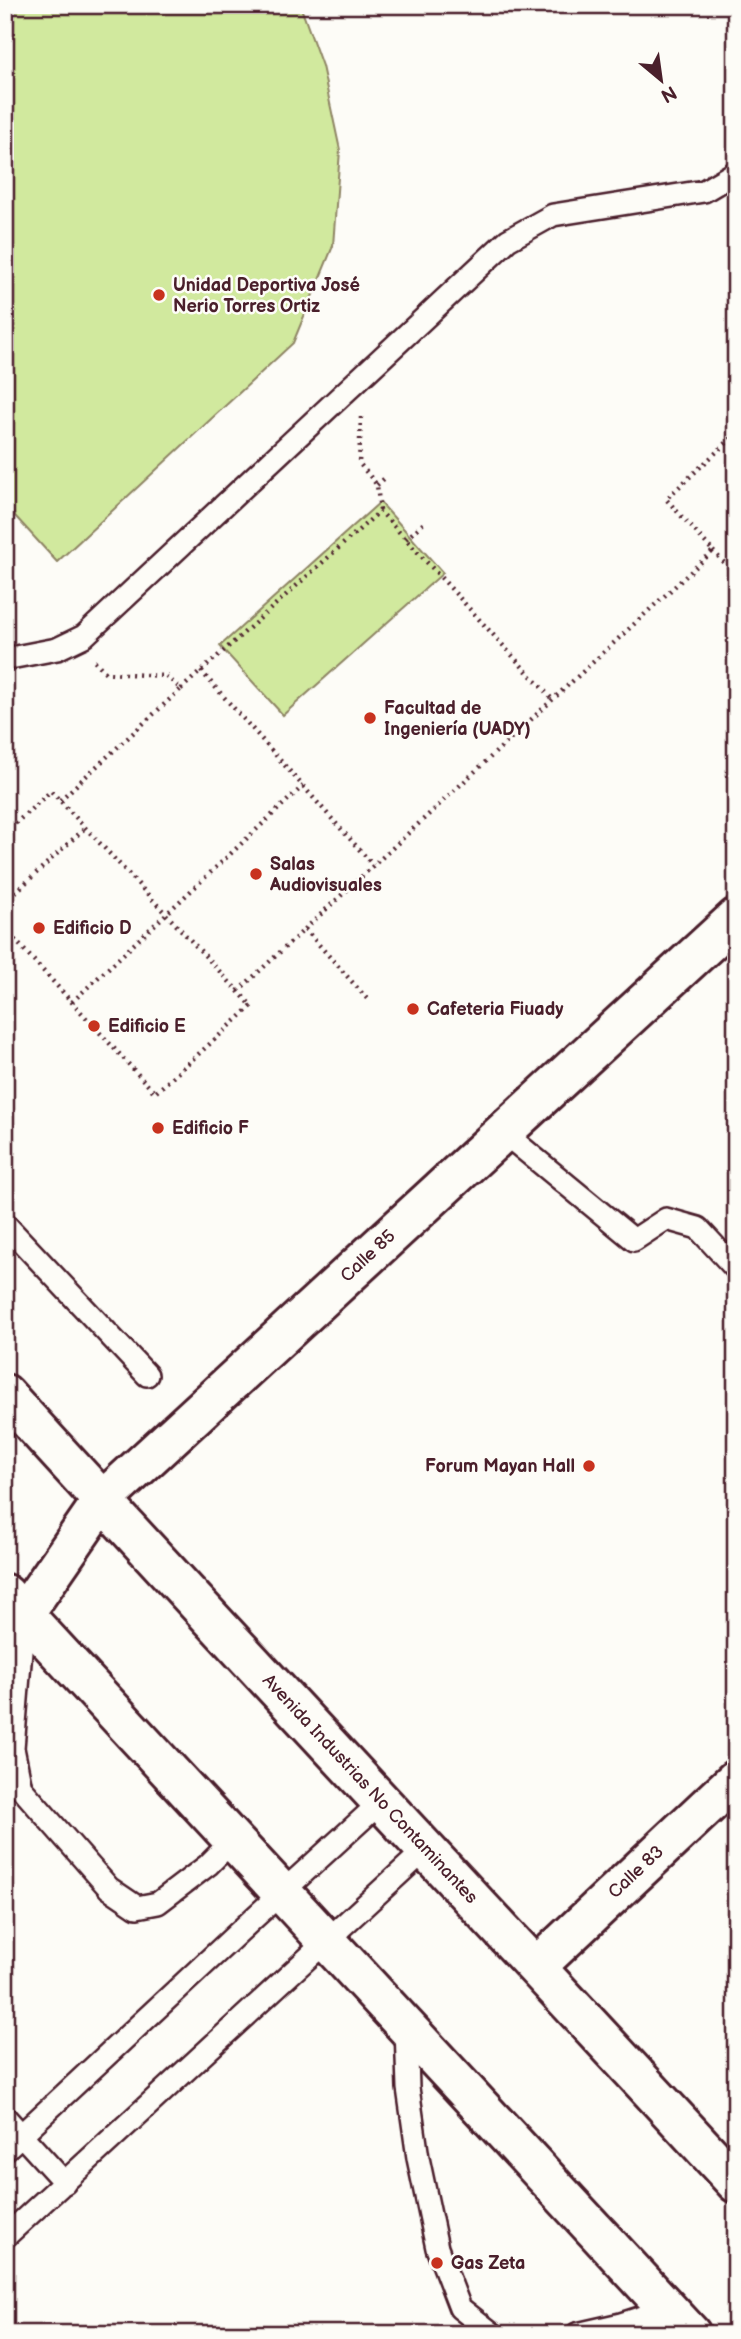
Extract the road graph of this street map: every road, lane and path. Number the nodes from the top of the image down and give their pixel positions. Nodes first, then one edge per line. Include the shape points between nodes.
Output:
1 (736, 172) edge
2 (363, 375) junction
3 (736, 434) edge
4 (386, 477) dead end
5 (377, 485) junction
6 (380, 511) junction
7 (426, 521) dead end
8 (406, 539) junction
9 (713, 551) junction
10 (736, 575) edge
11 (76, 640) junction
12 (5, 659) edge
13 (201, 671) junction
14 (181, 690) junction
15 (552, 699) junction
16 (303, 786) junction
17 (60, 800) junction
18 (85, 828) junction
19 (5, 833) edge
20 (373, 865) junction
21 (5, 902) edge
22 (166, 913) junction
23 (736, 918) edge
24 (5, 929) edge
25 (304, 929) junction
26 (237, 991) junction
27 (72, 1002) junction
28 (370, 1002) dead end
29 (503, 1132) junction
30 (5, 1224) edge
31 (736, 1269) edge
32 (147, 1375) dead end
33 (5, 1394) edge
34 (102, 1501) junction
35 (15, 1604) edge
36 (736, 1779) edge
37 (381, 1802) junction
38 (233, 1840) junction
39 (425, 1850) junction
40 (281, 1892) junction
41 (326, 1941) junction
42 (537, 1966) junction
43 (406, 2026) junction
44 (5, 2117) edge
45 (22, 2135) junction
46 (5, 2150) edge
47 (65, 2183) junction
48 (736, 2183) edge
49 (5, 2237) edge
50 (680, 2322) edge
51 (493, 2334) edge
52 (577, 2334) edge

1 - 2 lane via 704,191 553,215 508,240
2 - 5 path via 359,463
2 - 11 lane
3 - 9 path via 666,499
4 - 5 path
5 - 6 path
6 - 8 path
6 - 13 path
7 - 8 path
8 - 15 path
9 - 10 path
9 - 15 path
11 - 12 lane via 57,649
11 - 14 path via 106,673 166,676
13 - 14 path
13 - 16 path
14 - 17 path
15 - 20 path
16 - 20 path
16 - 22 path
17 - 18 path
17 - 19 path via 51,791
18 - 21 path
18 - 22 path
20 - 25 path
22 - 26 path
22 - 27 path
23 - 29 main road, Calle 85
24 - 27 path
25 - 26 path
25 - 28 path
26 - 27 path via 252,1006 155,1093
29 - 31 lane via 634,1240 666,1219 698,1228
29 - 34 main road, Calle 85
30 - 32 lane
33 - 34 main road, Avenida Industrias No Contaminantes
34 - 35 main road, Calle 85
34 - 37 main road, Avenida Industrias No Contaminantes
35 - 38 main road
35 - 38 lane via 13,1748 21,1788 109,1888 137,1907 158,1903
36 - 42 main road, Calle 83
37 - 39 main road, Avenida Industrias No Contaminantes
37 - 40 lane
38 - 40 main road
39 - 41 lane
39 - 42 main road, Avenida Industrias No Contaminantes
40 - 41 main road
40 - 45 lane
41 - 43 main road
41 - 47 lane
42 - 48 main road, Avenida Industrias No Contaminantes
43 - 50 main road
43 - 51 lane via 408,2088 437,2248 460,2308
44 - 45 lane
45 - 46 lane
45 - 47 lane
47 - 49 lane
50 - 52 lane via 621,2324

